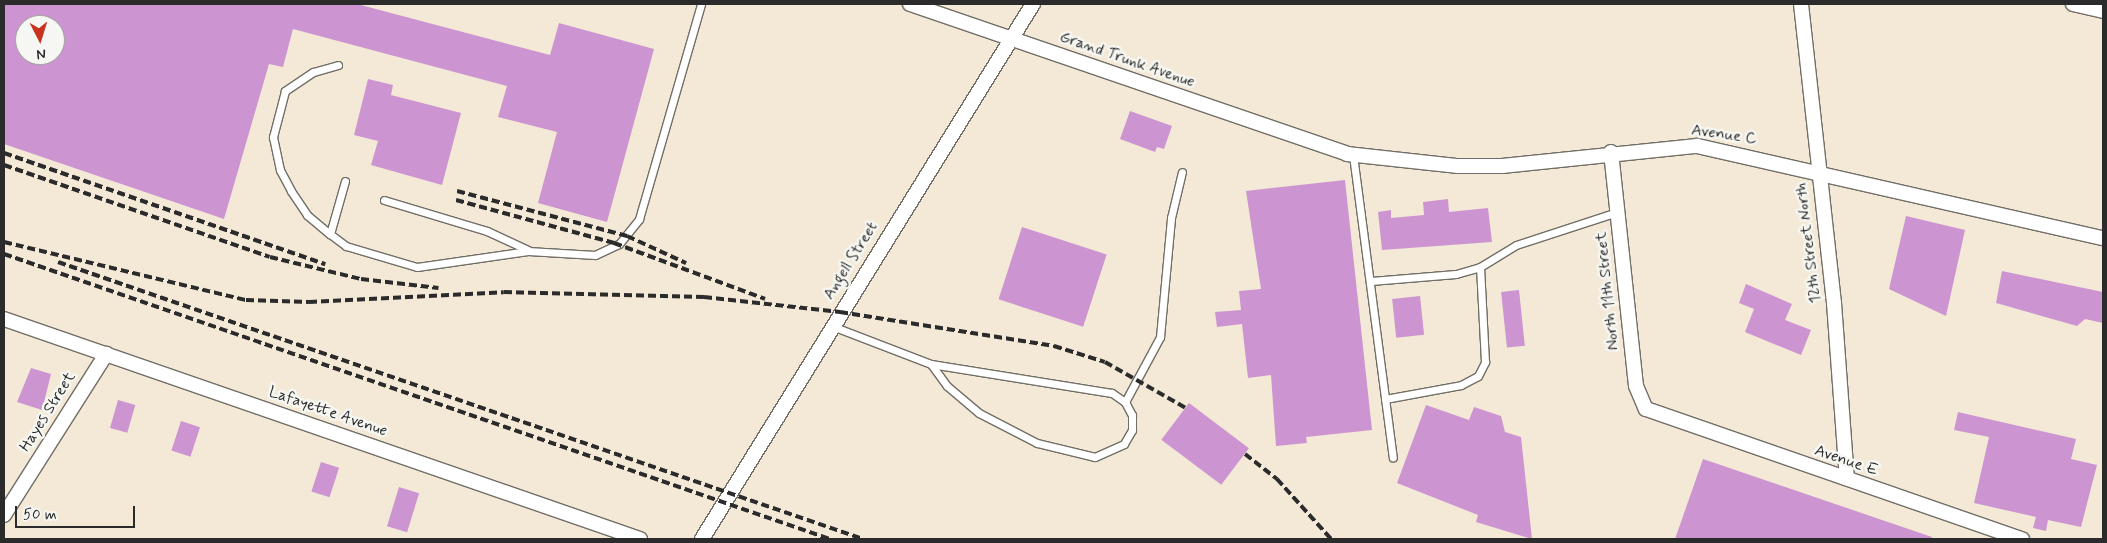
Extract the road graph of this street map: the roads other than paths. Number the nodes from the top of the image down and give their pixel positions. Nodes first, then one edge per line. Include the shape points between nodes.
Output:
1 (700, 4) edge
2 (910, 4) edge
3 (1033, 4) edge
4 (1802, 4) edge
5 (2073, 4) edge
6 (2103, 11) edge
7 (1009, 38) junction
8 (338, 64) dead end
9 (1333, 150) joint
10 (1611, 152) junction
11 (1353, 155) junction
12 (1819, 171) junction
13 (1182, 172) dead end
14 (345, 181) dead end
15 (384, 200) dead end
16 (1617, 212) junction
17 (330, 234) junction
18 (2103, 238) edge
19 (528, 250) junction
20 (1480, 267) junction
21 (1371, 281) junction
22 (4, 319) edge
23 (832, 326) junction
24 (106, 354) junction
25 (931, 364) junction
26 (1386, 399) junction
27 (1125, 402) junction
28 (1659, 416) joint
29 (1393, 457) dead end
30 (1847, 479) junction
31 (4, 515) edge
32 (640, 539) edge
33 (702, 539) edge
34 (2022, 539) edge

1 - 19 lane via 639,219 627,236 595,255
2 - 7 street, Grand Trunk Avenue
3 - 7 street, Angell Street
4 - 12 street, 12th Street North
5 - 6 street
7 - 9 street, Grand Trunk Avenue
7 - 23 street, Angell Street
8 - 17 lane via 314,72 285,91 274,137 280,170 291,191 308,215
9 - 11 street, Avenue C
10 - 11 street, Avenue C via 1502,166 1458,166
10 - 12 street, Avenue C via 1697,146
10 - 16 street, North 11th Street
11 - 21 lane
12 - 18 street, Avenue C
12 - 30 street, 12th Street North
13 - 27 lane via 1170,218 1160,337
14 - 17 lane
15 - 19 lane via 487,231
16 - 20 lane via 1516,245
16 - 28 street, North 11th Street via 1636,386 1639,400
17 - 19 lane via 354,249 417,267
20 - 21 lane via 1456,274
20 - 26 lane via 1485,362 1478,376 1461,385
21 - 26 lane
22 - 24 street, Lafayette Avenue
23 - 25 lane
23 - 33 street, Angell Street
24 - 31 street, Hayes Street
24 - 32 street, Lafayette Avenue
25 - 27 lane via 1094,387
25 - 27 lane via 947,386 1001,427 1070,454 1095,457 1124,444 1132,430 1132,415
26 - 29 lane
28 - 30 street, Avenue E
30 - 34 street, Avenue E

